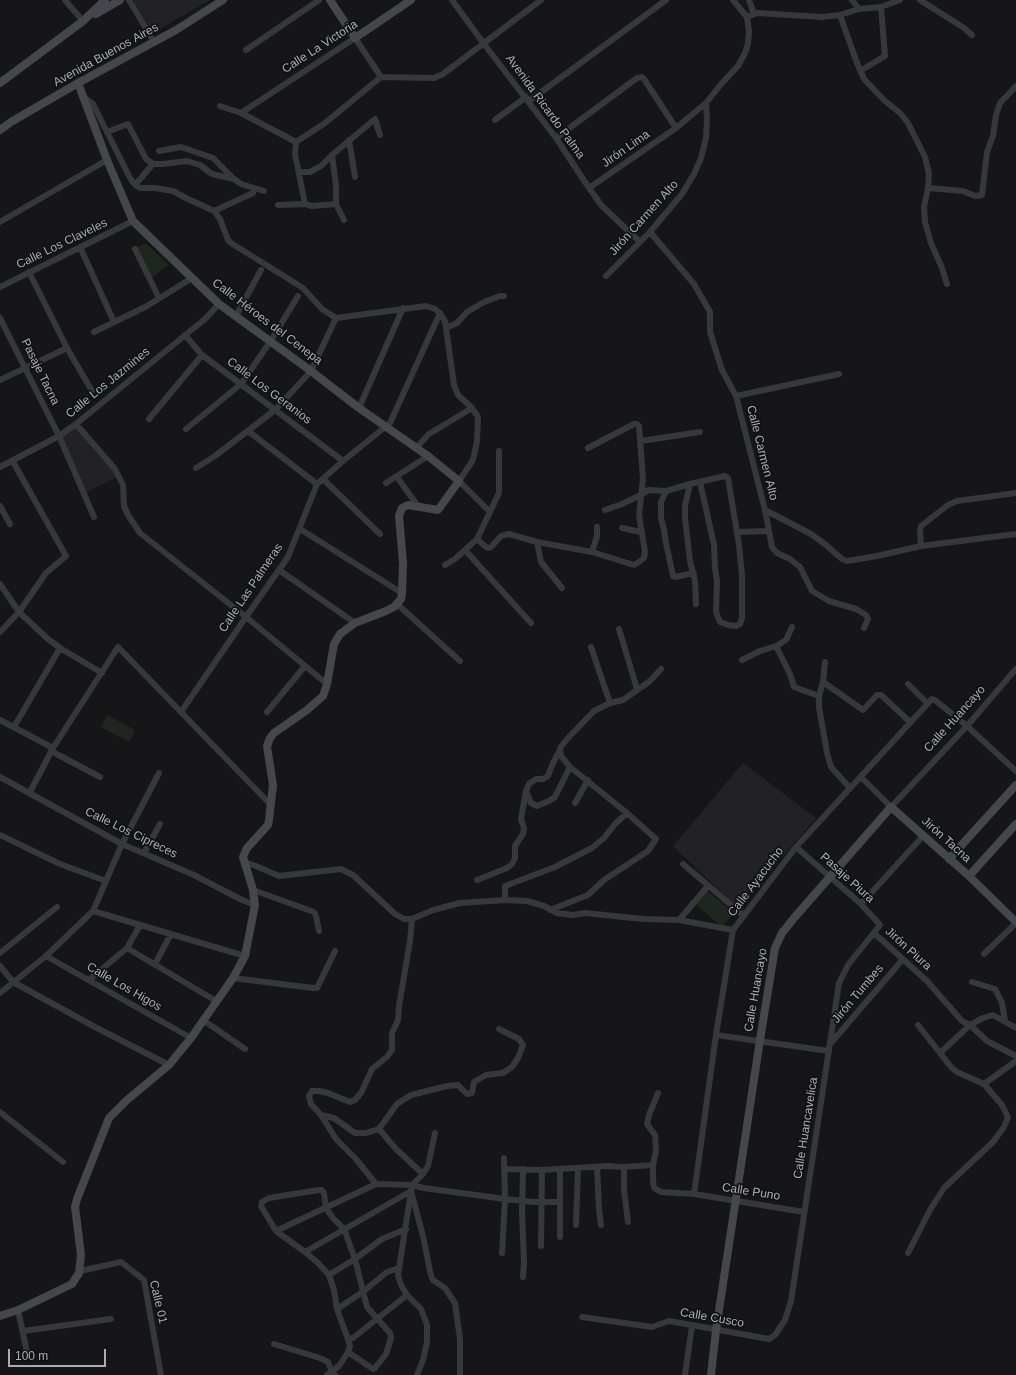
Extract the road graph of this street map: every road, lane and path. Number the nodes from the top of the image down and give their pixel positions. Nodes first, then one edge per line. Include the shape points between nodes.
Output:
1 (65, 0) edge
2 (105, 0) edge
3 (120, 0) edge
4 (128, 0) edge
5 (223, 0) edge
6 (319, 0) edge
7 (330, 0) edge
8 (411, 0) edge
9 (452, 0) edge
10 (541, 0) edge
11 (733, 0) edge
12 (749, 0) edge
13 (852, 0) edge
14 (900, 0) edge
15 (920, 0) edge
16 (664, 1) edge
17 (881, 6) junction
18 (859, 9) junction
19 (754, 14) junction
20 (840, 15) junction
21 (747, 17) junction
22 (83, 21) junction
23 (972, 36) dead end
24 (355, 38) junction
25 (154, 42) junction
26 (484, 44) junction
27 (246, 50) dead end
28 (860, 71) junction
29 (381, 77) junction
30 (0, 83) edge
31 (78, 83) junction
32 (1016, 86) edge
33 (82, 96) junction
34 (528, 99) junction
35 (706, 103) junction
36 (220, 106) dead end
37 (241, 113) junction
38 (495, 120) dead end
39 (676, 128) junction
40 (0, 130) edge
41 (107, 132) junction
42 (380, 135) dead end
43 (556, 138) junction
44 (349, 140) junction
45 (296, 142) junction
46 (160, 151) dead end
47 (332, 155) junction
48 (106, 160) junction
49 (153, 164) junction
50 (299, 172) junction
51 (355, 178) dead end
52 (234, 179) junction
53 (135, 185) junction
54 (589, 188) junction
55 (928, 188) junction
56 (264, 191) dead end
57 (253, 192) dead end
58 (305, 204) junction
59 (336, 204) junction
60 (278, 205) dead end
61 (214, 211) junction
62 (344, 220) dead end
63 (133, 221) junction
64 (0, 222) edge
65 (650, 232) junction
66 (640, 242) junction
67 (80, 247) junction
68 (136, 249) dead end
69 (261, 270) dead end
70 (29, 272) junction
71 (606, 276) dead end
72 (192, 278) junction
73 (947, 284) dead end
74 (0, 287) edge
75 (298, 296) dead end
76 (504, 296) dead end
77 (159, 298) junction
78 (219, 304) junction
79 (403, 308) junction
80 (440, 313) junction
81 (236, 316) junction
82 (0, 318) edge
83 (336, 318) junction
84 (114, 322) junction
85 (446, 328) junction
86 (94, 332) dead end
87 (186, 335) junction
88 (270, 342) junction
89 (68, 348) junction
90 (202, 355) junction
91 (26, 368) junction
92 (311, 371) junction
93 (839, 374) dead end
94 (0, 380) edge
95 (241, 384) junction
96 (92, 391) dead end
97 (736, 396) junction
98 (358, 408) junction
99 (472, 408) junction
100 (275, 410) junction
101 (149, 419) dead end
102 (76, 424) junction
103 (386, 426) junction
104 (186, 429) dead end
105 (248, 431) junction
106 (700, 432) dead end
107 (59, 436) junction
108 (641, 441) junction
109 (416, 448) junction
110 (588, 448) dead end
111 (499, 451) dead end
112 (428, 456) junction
113 (12, 460) junction
114 (343, 461) junction
115 (0, 467) edge
116 (196, 468) dead end
117 (397, 477) junction
118 (323, 479) junction
119 (459, 482) junction
120 (700, 482) junction
121 (386, 483) dead end
122 (317, 484) junction
123 (690, 484) junction
124 (666, 491) junction
125 (1016, 492) edge
126 (641, 495) junction
127 (0, 506) edge
128 (418, 506) junction
129 (604, 510) dead end
130 (765, 510) junction
131 (490, 512) junction
132 (94, 517) dead end
133 (10, 524) dead end
134 (597, 527) dead end
135 (622, 528) dead end
136 (300, 529) junction
137 (768, 531) junction
138 (641, 532) junction
139 (737, 532) junction
140 (380, 534) dead end
141 (1016, 534) edge
142 (477, 539) junction
143 (537, 542) junction
144 (921, 546) junction
145 (465, 550) junction
146 (592, 552) junction
147 (446, 565) dead end
148 (279, 570) junction
149 (694, 573) junction
150 (0, 584) edge
151 (562, 588) dead end
152 (402, 593) junction
153 (397, 604) junction
154 (696, 604) dead end
155 (19, 612) junction
156 (246, 617) junction
157 (355, 623) junction
158 (531, 623) dead end
159 (792, 627) dead end
160 (864, 628) dead end
161 (619, 629) dead end
162 (0, 632) edge
163 (776, 646) junction
164 (591, 647) dead end
165 (60, 648) junction
166 (742, 660) dead end
167 (460, 661) dead end
168 (825, 662) dead end
169 (305, 666) junction
170 (661, 669) dead end
171 (1016, 669) edge
172 (102, 673) junction
173 (824, 682) junction
174 (327, 684) junction
175 (908, 684) dead end
176 (637, 689) junction
177 (819, 696) junction
178 (610, 703) junction
179 (927, 704) junction
180 (181, 712) junction
181 (267, 712) dead end
182 (0, 720) edge
183 (910, 722) junction
184 (967, 726) junction
185 (14, 727) junction
186 (560, 748) junction
187 (52, 749) junction
188 (570, 767) junction
189 (1016, 771) edge
190 (160, 772) dead end
191 (0, 777) edge
192 (100, 777) dead end
193 (861, 777) junction
194 (588, 780) junction
195 (1016, 785) edge
196 (850, 788) junction
197 (526, 791) junction
198 (30, 792) junction
199 (574, 803) dead end
200 (270, 804) junction
201 (891, 807) junction
202 (627, 813) junction
203 (160, 824) dead end
204 (1016, 824) edge
205 (0, 835) edge
206 (924, 836) junction
207 (122, 844) junction
208 (796, 847) junction
209 (144, 853) junction
210 (949, 859) junction
211 (244, 862) junction
212 (683, 864) dead end
213 (830, 876) junction
214 (969, 876) junction
215 (477, 880) dead end
216 (106, 881) junction
217 (708, 886) junction
218 (253, 890) junction
219 (505, 900) junction
220 (861, 904) junction
221 (255, 905) junction
222 (56, 907) dead end
223 (550, 910) junction
224 (93, 911) junction
225 (744, 916) junction
226 (412, 919) junction
227 (679, 920) junction
228 (1016, 922) edge
229 (140, 925) junction
230 (880, 926) joint
231 (319, 930) dead end
232 (733, 930) junction
233 (874, 933) junction
234 (171, 934) junction
235 (127, 948) junction
236 (335, 951) dead end
237 (0, 953) edge
238 (984, 954) dead end
239 (46, 956) junction
240 (245, 956) junction
241 (903, 959) junction
242 (155, 964) junction
243 (0, 966) edge
244 (233, 978) junction
245 (89, 980) junction
246 (13, 982) junction
247 (972, 982) dead end
248 (0, 993) edge
249 (216, 1001) junction
250 (203, 1020) junction
251 (1005, 1021) junction
252 (918, 1025) dead end
253 (970, 1025) junction
254 (1016, 1028) edge
255 (499, 1029) dead end
256 (716, 1034) junction
257 (191, 1038) junction
258 (760, 1040) junction
259 (831, 1043) junction
260 (245, 1049) dead end
261 (829, 1051) junction
262 (940, 1052) junction
263 (1016, 1056) edge
264 (1016, 1061) edge
265 (169, 1065) junction
266 (984, 1084) junction
267 (658, 1093) dead end
268 (0, 1112) edge
269 (322, 1115) junction
270 (379, 1128) junction
271 (435, 1133) dead end
272 (504, 1158) dead end
273 (63, 1162) dead end
274 (654, 1165) junction
275 (597, 1167) junction
276 (624, 1167) junction
277 (578, 1168) junction
278 (504, 1169) junction
279 (523, 1169) junction
280 (560, 1169) junction
281 (542, 1170) junction
282 (423, 1174) junction
283 (376, 1184) junction
284 (412, 1188) junction
285 (694, 1194) junction
286 (505, 1199) junction
287 (523, 1200) junction
288 (736, 1200) junction
289 (541, 1202) junction
290 (560, 1202) junction
291 (326, 1208) junction
292 (804, 1212) junction
293 (628, 1222) dead end
294 (576, 1225) dead end
295 (601, 1225) dead end
296 (344, 1229) junction
297 (406, 1229) junction
298 (276, 1231) junction
299 (560, 1237) dead end
300 (541, 1246) dead end
301 (306, 1252) junction
302 (502, 1253) dead end
303 (908, 1253) dead end
304 (354, 1259) junction
305 (399, 1268) junction
306 (80, 1271) junction
307 (329, 1275) junction
308 (523, 1277) dead end
309 (364, 1291) junction
310 (407, 1295) junction
311 (338, 1309) junction
312 (18, 1310) junction
313 (0, 1316) edge
314 (582, 1317) dead end
315 (376, 1318) junction
316 (111, 1319) dead end
317 (692, 1326) junction
318 (716, 1330) junction
319 (23, 1331) junction
320 (348, 1339) junction
321 (769, 1339) joint
322 (274, 1344) dead end
323 (27, 1352) dead end
324 (348, 1352) junction
325 (331, 1374) edge
326 (161, 1375) edge
327 (417, 1375) edge
328 (460, 1375) edge
329 (685, 1375) edge
330 (711, 1375) edge

1 - 22 street
2 - 22 street
3 - 22 street
4 - 25 street
5 - 25 street, Avenida Buenos Aires
6 - 27 street
7 - 24 street
8 - 24 street, Calle La Victoria
9 - 26 street, Avenida Ricardo Palma
10 - 26 street
11 - 21 street
12 - 19 street
13 - 18 street
14 - 17 street
15 - 23 street via 964,28
16 - 34 street
17 - 18 street
17 - 28 street via 885,56
18 - 20 street
19 - 20 street via 822,17
19 - 21 street
20 - 28 street
21 - 35 street, Jirón Lima via 749,30 745,53 738,66
22 - 30 street
24 - 29 street
24 - 37 street, Calle La Victoria
25 - 31 street, Avenida Buenos Aires
26 - 29 street via 434,78
26 - 34 street, Avenida Ricardo Palma
28 - 55 street via 870,86 908,123 925,157 929,174
29 - 45 street via 325,123
31 - 33 street, Calle Héroes del Cenepa
31 - 40 street, Avenida Buenos Aires
32 - 55 street via 1000,103 996,115 993,136 987,152 982,195
33 - 41 street via 93,104
33 - 48 street, Calle Héroes del Cenepa
34 - 38 street
34 - 43 street, Avenida Ricardo Palma
35 - 39 street, Jirón Lima
35 - 65 street, Jirón Carmen Alto via 706,138 701,158 682,194
36 - 37 street
37 - 45 street
39 - 43 street via 642,77 637,78
39 - 54 street, Jirón Lima
41 - 49 street via 128,124 146,159
41 - 53 street
42 - 44 street via 375,119
43 - 54 street, Avenida Ricardo Palma
44 - 47 street
44 - 51 street
45 - 50 street via 295,154
46 - 52 street via 181,147 214,158
47 - 50 street via 310,172
47 - 59 street
48 - 63 street, Calle Héroes del Cenepa
48 - 64 street
49 - 52 street via 187,161 200,165 212,174
49 - 53 street
50 - 58 street
52 - 56 street via 241,184
53 - 61 street via 140,188 173,191
54 - 66 street, Avenida Ricardo Palma via 602,206
55 - 73 street via 924,222
57 - 61 street
58 - 59 street
58 - 60 street
59 - 62 street
61 - 83 street via 231,243 303,288 322,309
63 - 67 street, Calle Los Claveles
63 - 72 street, Calle Héroes del Cenepa
65 - 66 street, Jirón Carmen Alto
65 - 97 street, Calle Carmen Alto via 705,301 710,312 710,332 722,370
66 - 71 street, Jirón Carmen Alto
67 - 70 street, Calle Los Claveles
67 - 84 street
68 - 77 street
69 - 81 street
70 - 74 street, Calle Los Claveles
70 - 89 street
72 - 77 street
72 - 78 street, Calle Héroes del Cenepa
75 - 88 street
76 - 85 street via 484,302 467,312 457,323
77 - 84 street
78 - 81 street, Calle Héroes del Cenepa
78 - 87 street, Calle Los Jazmines
79 - 80 street via 426,306
79 - 83 street
79 - 98 street
80 - 85 street
80 - 103 street, Calle Las Palmeras via 390,424
81 - 88 street, Calle Héroes del Cenepa
82 - 91 street, Pasaje Tacna
83 - 92 street
84 - 86 street
85 - 99 street via 454,385 458,395
87 - 90 street, Calle Los Geranios
87 - 102 street, Calle Los Jazmines
88 - 92 street, Calle Héroes del Cenepa
88 - 95 street
89 - 91 street
89 - 96 street
90 - 95 street, Calle Los Geranios
90 - 101 street
91 - 94 street
91 - 107 street, Pasaje Tacna
92 - 98 street, Calle Héroes del Cenepa
92 - 100 street
93 - 97 street
95 - 100 street, Calle Los Geranios
95 - 104 street
97 - 130 street, Calle Carmen Alto
98 - 103 street, Calle Héroes del Cenepa
99 - 109 street via 429,434
99 - 119 street via 478,418 477,441 473,460
100 - 105 street
100 - 114 street, Calle Los Geranios
102 - 107 street, Calle Los Jazmines
102 - 156 street via 115,469 123,485 124,506 140,533
103 - 109 street, Calle Héroes del Cenepa
103 - 114 street, Calle Las Palmeras
105 - 116 street
105 - 122 street
106 - 108 street
107 - 113 street, Calle Los Jazmines
107 - 132 street, Pasaje Tacna
108 - 110 street via 639,426 634,424
108 - 126 street
109 - 112 street, Calle Héroes del Cenepa
111 - 131 street via 500,490
112 - 117 street
112 - 119 street, Calle Héroes del Cenepa
113 - 115 street, Calle Los Jazmines
113 - 155 street via 66,556 46,573
114 - 118 street, Calle Las Palmeras
117 - 121 street
117 - 128 street
118 - 122 street, Calle Las Palmeras
118 - 140 street
119 - 128 street via 438,510
119 - 131 street, Calle Héroes del Cenepa
120 - 123 street
120 - 139 street via 726,476 728,478
120 - 139 street via 714,545 716,612 720,622 732,626 740,624 742,618 742,575
122 - 136 street, Calle Las Palmeras
123 - 124 street
123 - 149 street via 685,518 690,561
124 - 126 street via 648,490
124 - 149 street via 660,513 673,576
125 - 144 street via 957,501 948,505 921,526
126 - 129 street
126 - 138 street
127 - 133 street
128 - 152 street via 404,506 400,512
130 - 137 street
130 - 144 street, Calle Carmen Alto via 811,534 842,559 877,556
131 - 142 street
134 - 146 street via 598,536
135 - 138 street
136 - 148 street, Calle Las Palmeras via 288,557
136 - 152 street
137 - 139 street
137 - 160 street via 772,547 800,567 812,591 829,601 856,609 866,615 868,619
138 - 146 street via 645,552 637,564
141 - 144 street, Calle Carmen Alto
142 - 143 street via 488,548 506,534
142 - 145 street
143 - 146 street
143 - 151 street via 541,562
145 - 147 street
145 - 158 street
148 - 156 street, Calle Las Palmeras
148 - 157 street
149 - 154 street
150 - 155 street
152 - 153 street
153 - 157 street
153 - 167 street
155 - 162 street
155 - 165 street
156 - 169 street
156 - 180 street, Calle Las Palmeras
157 - 174 street via 340,634 334,644
159 - 163 street via 786,640
161 - 176 street
163 - 166 street via 760,650
163 - 177 street via 794,687
164 - 178 street
165 - 172 street
165 - 185 street
168 - 173 street
169 - 174 street
169 - 181 street
170 - 176 street via 650,681
171 - 184 street, Calle Huancayo
172 - 180 street via 118,647
172 - 187 street
173 - 177 street
173 - 183 street via 863,710 877,695 881,695
174 - 200 street via 323,696 270,738 267,746 273,785
175 - 179 street
176 - 178 street via 623,700
177 - 196 street via 831,767
178 - 186 street via 594,711
179 - 183 street, Calle Ayacucho
179 - 184 street via 931,700 936,700
180 - 200 street
182 - 185 street
183 - 193 street, Calle Ayacucho
184 - 189 street
184 - 201 street, Calle Huancayo
185 - 187 street
186 - 188 street via 561,756
186 - 197 street via 548,776 536,779 529,784
187 - 192 street
187 - 198 street
188 - 194 street
188 - 197 street via 555,797 549,801 537,806 531,803
190 - 207 street
191 - 198 street, Calle Los Cipreces
193 - 196 street, Calle Ayacucho
193 - 201 street, Jirón Tacna
194 - 199 street
194 - 202 street
195 - 210 street
196 - 208 street, Calle Ayacucho
197 - 215 street via 521,819 523,834 515,846 512,864
198 - 207 street, Calle Los Cipreces
200 - 211 street via 268,825 247,848
201 - 206 street, Jirón Tacna
201 - 213 street, Calle Huancayo
202 - 219 street via 592,848 555,867 505,886
202 - 223 street via 656,839 648,851 604,880 588,895
203 - 209 street
204 - 214 street
205 - 216 street via 60,864
206 - 210 street, Jirón Tacna
206 - 220 street
207 - 209 street, Calle Los Cipreces
207 - 216 street
208 - 213 street, Pasaje Piura
208 - 225 street, Calle Ayacucho
209 - 221 street, Calle Los Cipreces
210 - 214 street, Jirón Tacna
211 - 218 street
211 - 226 street via 278,876 341,869 353,875 395,914 404,919
212 - 217 street
213 - 220 street, Pasaje Piura
213 - 258 street, Calle Huancayo via 778,940
214 - 228 street, Jirón Tacna
216 - 224 street
217 - 225 street
217 - 227 street
218 - 221 street
218 - 231 street via 314,912
219 - 223 street via 527,901
219 - 226 street via 460,903
220 - 230 street, Pasaje Piura
221 - 240 street
222 - 237 street
223 - 227 street via 573,915 585,913
224 - 229 street
224 - 239 street
225 - 232 street, Calle Ayacucho
226 - 269 street via 398,1020 392,1033 392,1050 372,1070 355,1100 350,1102 328,1093 312,1091 311,1104
227 - 232 street
228 - 238 street
229 - 234 street
229 - 235 street
230 - 233 street, Calle Huancavelica
232 - 256 street, Calle Ayacucho
233 - 241 street, Jirón Piura
233 - 259 street, Calle Huancavelica via 842,975 838,986
234 - 240 street
234 - 242 street
235 - 242 street
235 - 245 street
236 - 244 street via 317,988
239 - 245 street, Calle Los Higos
239 - 246 street
240 - 244 street
241 - 253 street, Jirón Piura via 927,981 962,1021
241 - 259 street, Jirón Tumbes
242 - 249 street
243 - 246 street
244 - 249 street
245 - 257 street, Calle Los Higos
246 - 248 street
246 - 265 street
247 - 251 street via 995,989 1002,1003
249 - 250 street
250 - 257 street
250 - 260 street
251 - 253 street via 993,1015
251 - 254 street
252 - 262 street
253 - 262 street
253 - 263 street, Jirón Piura via 987,1041
255 - 270 street via 519,1039 523,1045 512,1067 503,1073 486,1076 474,1082 472,1093 467,1094 458,1085 411,1095 397,1104
256 - 258 street
256 - 285 street, Calle Ayacucho
257 - 265 street
258 - 261 street
258 - 288 street, Calle Huancayo
259 - 261 street, Calle Huancavelica
261 - 292 street, Calle Huancavelica
262 - 266 street via 957,1072
264 - 266 street
265 - 306 street via 109,1118 75,1207 81,1255
266 - 303 street via 1002,1105 1008,1117 1004,1127 993,1142 944,1188
267 - 274 street via 647,1124 655,1135
268 - 273 street
269 - 270 street via 334,1118 355,1133 366,1133
269 - 283 street via 336,1139
270 - 282 street via 396,1149
271 - 282 street via 428,1166
272 - 278 street
274 - 276 street
274 - 285 street, Calle Puno via 654,1188 661,1192
275 - 276 street
275 - 277 street
275 - 295 street
276 - 293 street
277 - 280 street
277 - 294 street
278 - 279 street
278 - 286 street
279 - 281 street
279 - 287 street
280 - 281 street
280 - 290 street
281 - 289 street
282 - 284 street
283 - 284 street
283 - 291 street
284 - 286 street
284 - 296 street
284 - 297 street
284 - 328 street via 430,1276 444,1288 455,1303 460,1340
285 - 288 street, Calle Puno
286 - 287 street
286 - 302 street
287 - 289 street
287 - 308 street
288 - 292 street, Calle Puno
288 - 318 street, Calle Huancayo
289 - 290 street
289 - 300 street
290 - 299 street
291 - 296 street
291 - 298 street
291 - 298 street via 324,1193 319,1190 269,1198 262,1202 261,1206
292 - 321 street, Calle Huancavelica via 790,1306 782,1326
296 - 301 street
296 - 304 street
297 - 304 street via 382,1239
297 - 305 street
298 - 301 street
301 - 307 street
304 - 307 street
304 - 309 street
305 - 309 street via 387,1272
305 - 310 street via 398,1275
306 - 312 street via 72,1284
306 - 326 street, Calle 01 via 121,1262 144,1280
307 - 311 street
309 - 311 street
309 - 315 street via 367,1307
310 - 315 street
310 - 327 street via 421,1309 427,1325 427,1342
311 - 320 street
312 - 313 street
312 - 319 street
314 - 317 street, Calle Cusco via 652,1327 668,1321
315 - 320 street via 353,1338
315 - 324 street via 390,1333 391,1338 386,1354 375,1368
316 - 319 street
317 - 318 street, Calle Cusco
317 - 329 street
318 - 321 street, Calle Cusco
318 - 330 street, Calle Huancayo
319 - 323 street
320 - 324 street
322 - 325 street via 328,1362
324 - 325 street

